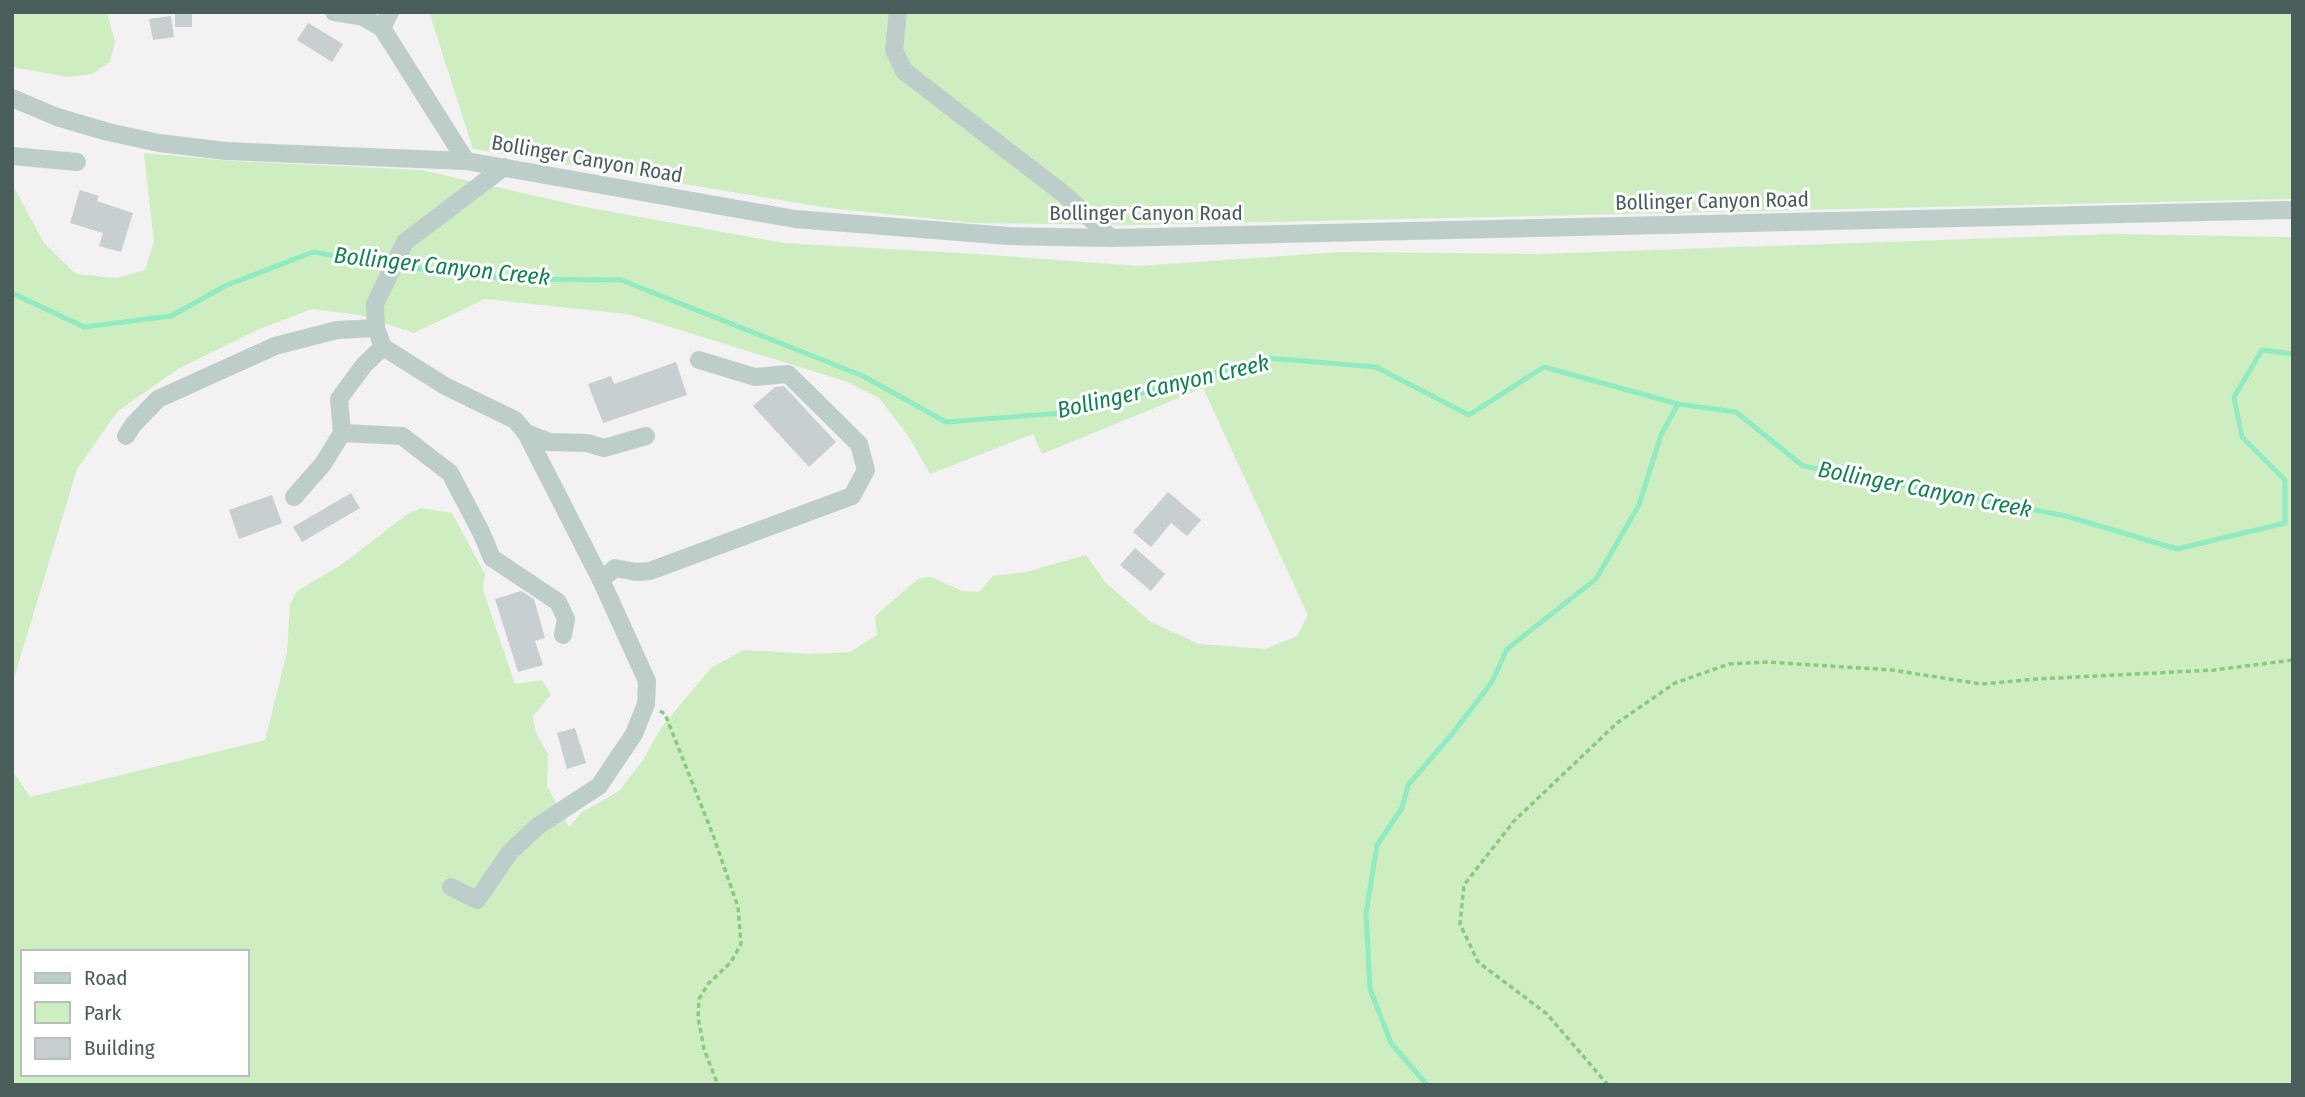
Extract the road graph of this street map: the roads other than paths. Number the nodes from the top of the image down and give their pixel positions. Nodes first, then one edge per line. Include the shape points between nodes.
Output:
1 (334, 12) edge
2 (898, 12) edge
3 (386, 20) edge
4 (12, 98) edge
5 (12, 156) edge
6 (466, 161) junction
7 (77, 162) dead end
8 (504, 167) junction
9 (2293, 210) edge
10 (1111, 238) junction
11 (376, 328) junction
12 (383, 348) junction
13 (699, 360) dead end
14 (342, 433) junction
15 (526, 433) junction
16 (126, 436) dead end
17 (646, 436) dead end
18 (295, 497) dead end
19 (601, 580) junction
20 (563, 635) dead end
21 (451, 887) dead end

1 - 3 street
2 - 10 street via 894,50 904,71 1065,195
3 - 6 street
4 - 6 street, Bollinger Canyon Road via 70,121 159,143 226,151
5 - 7 street
6 - 8 street, Bollinger Canyon Road
8 - 10 street, Bollinger Canyon Road via 795,219 1009,236
8 - 11 street via 405,242 375,304
9 - 10 street, Bollinger Canyon Road
11 - 12 street
11 - 16 street via 337,330 275,346 158,399
12 - 14 street via 364,365 340,399
12 - 15 street via 514,420
13 - 19 street via 755,377 788,374 859,444 866,470 852,496 650,571 615,568
14 - 18 street
14 - 20 street via 402,436 450,473 492,558 558,603 566,620
15 - 17 street via 549,442 587,443 604,449
15 - 19 street
19 - 21 street via 647,681 646,704 634,734 599,786 538,826 510,852 477,900

